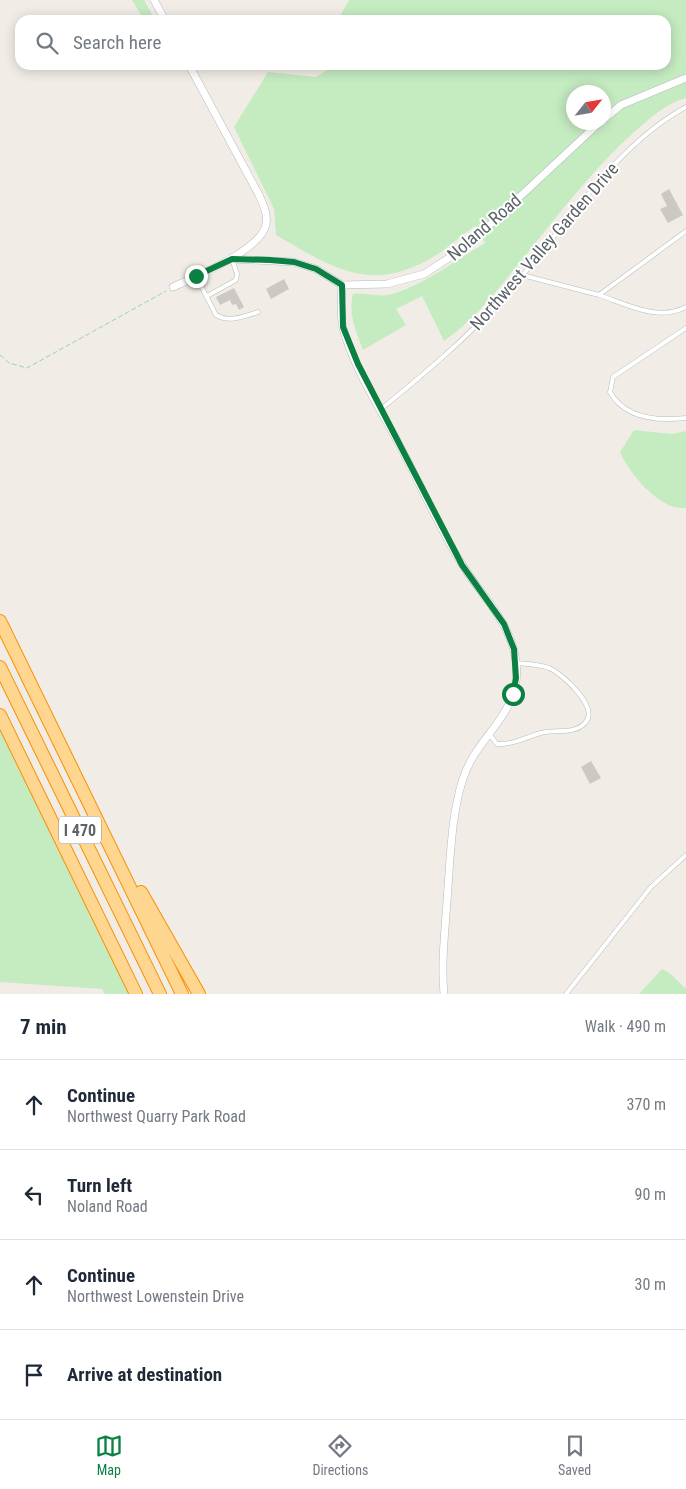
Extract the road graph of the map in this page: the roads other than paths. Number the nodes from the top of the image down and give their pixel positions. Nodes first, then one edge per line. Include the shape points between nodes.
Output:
1 (154, 0) edge
2 (162, 15) edge
3 (192, 70) edge
4 (686, 78) edge
5 (686, 107) edge
6 (611, 113) edge
7 (591, 130) edge
8 (686, 231) edge
9 (232, 259) junction
10 (522, 275) junction
11 (196, 276) junction
12 (342, 285) junction
13 (173, 287) road end
14 (599, 295) junction
15 (206, 296) junction
16 (686, 307) edge
17 (258, 312) dead end
18 (686, 328) edge
19 (380, 408) junction
20 (686, 418) edge
21 (0, 621) edge
22 (515, 663) junction
23 (0, 667) edge
24 (0, 715) edge
25 (490, 735) junction
26 (85, 795) junction
27 (686, 855) edge
28 (136, 994) edge
29 (160, 994) edge
30 (182, 994) edge
31 (199, 994) edge
32 (444, 994) edge
33 (566, 994) edge

1 - 2 street
3 - 9 street via 259,195 266,216 263,234
4 - 6 street via 621,105
5 - 10 lane, Northwest Valley Garden Drive via 650,130 618,161
7 - 12 street, Noland Road via 466,247 444,262 405,281
8 - 14 lane
9 - 11 street
9 - 12 street via 294,262 316,269
9 - 15 lane via 236,280
10 - 14 lane
10 - 19 lane, Northwest Valley Garden Drive via 504,297 433,366
11 - 13 street
11 - 15 lane
12 - 19 street via 343,327
14 - 16 lane via 651,312 672,314
15 - 17 lane via 220,318
18 - 20 lane via 614,377 610,392 616,402 634,414 662,421
19 - 22 street via 462,565 504,624 514,649
21 - 26 highway, I 470
22 - 25 street via 513,694 502,719
22 - 25 lane via 551,669 574,687 588,707 589,716 585,724 570,731 550,730 508,745 498,744
23 - 29 highway, I 470
24 - 28 highway
25 - 32 street via 476,752 463,778 457,811 442,975
26 - 30 highway, I 470
26 - 31 highway
27 - 33 lane via 650,887

